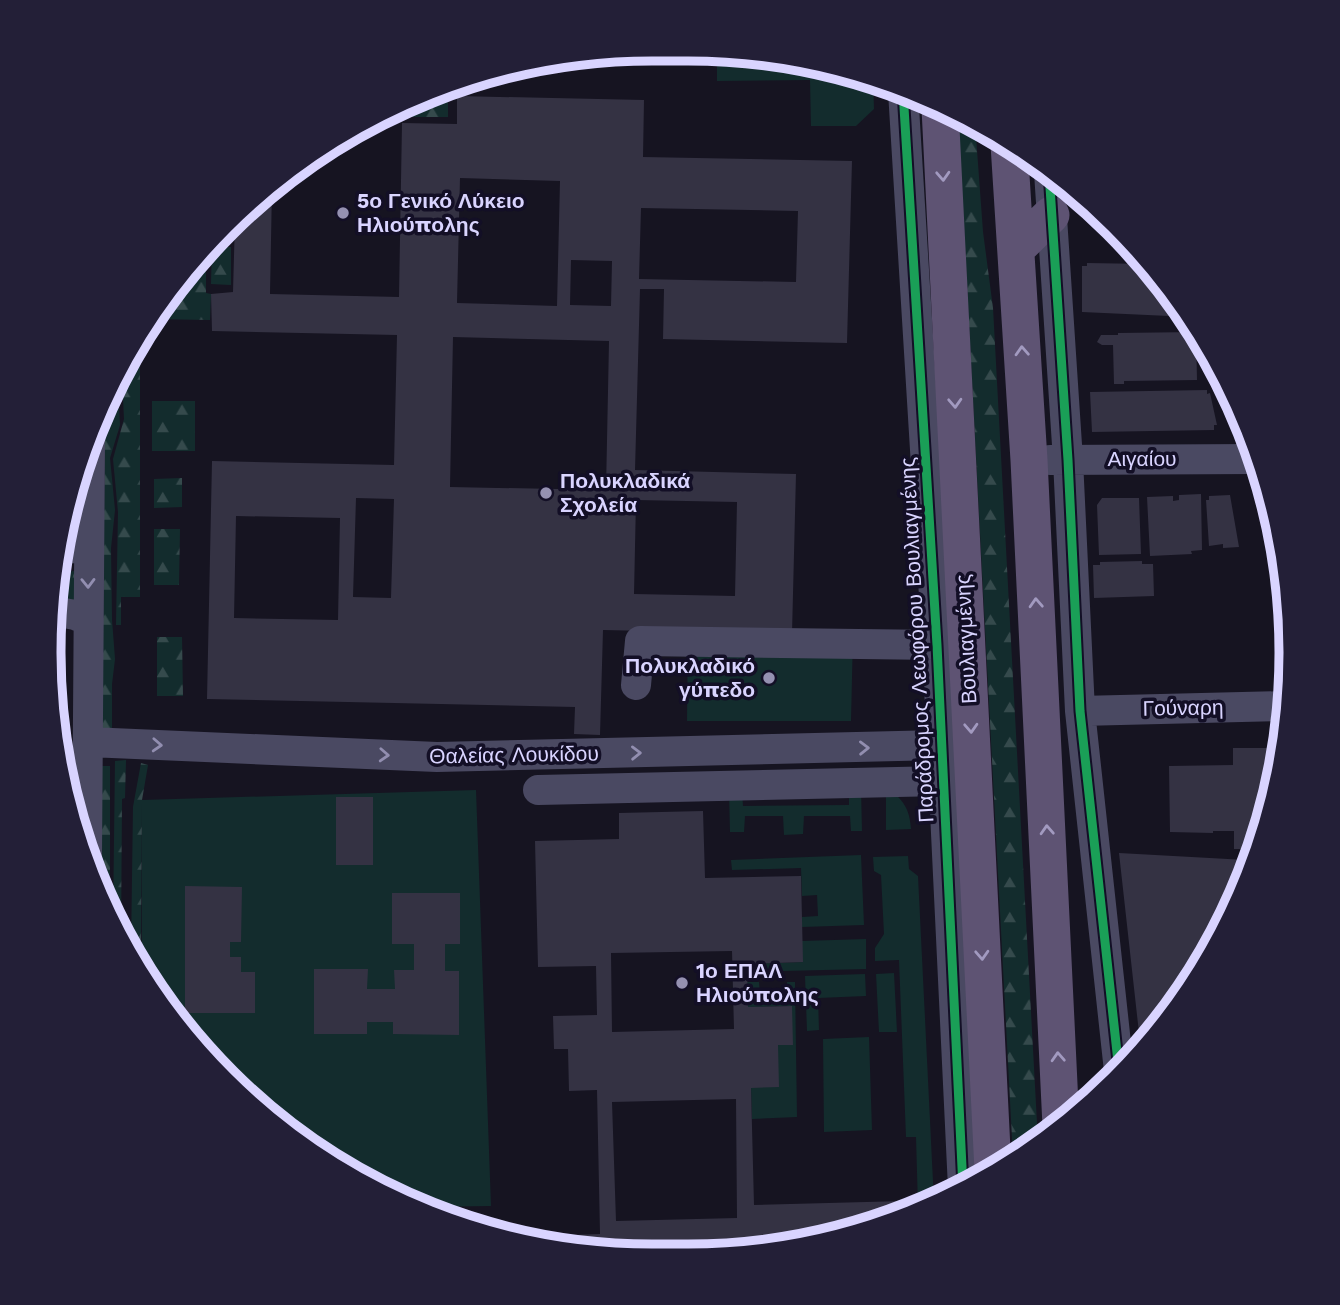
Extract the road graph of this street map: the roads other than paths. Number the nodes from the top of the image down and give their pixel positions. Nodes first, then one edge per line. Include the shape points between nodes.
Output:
1 (904, 102) edge
2 (941, 118) edge
3 (1016, 161) edge
4 (1050, 185) edge
5 (1051, 215) junction
6 (1016, 249) junction
7 (1246, 459) edge
8 (1028, 460) junction
9 (1068, 460) junction
10 (78, 511) edge
11 (74, 548) edge
12 (63, 613) edge
13 (88, 621) junction
14 (937, 645) junction
15 (636, 685) dead end
16 (1276, 706) edge
17 (1080, 711) junction
18 (89, 742) junction
19 (940, 745) junction
20 (942, 781) junction
21 (538, 790) dead end
22 (88, 826) edge
23 (1118, 1058) edge
24 (1060, 1111) edge
25 (992, 1159) edge
26 (962, 1176) edge

1 - 14 street, Παράδρομος Λεωφόρου Βουλιαγμένης
2 -> 25 main road, Βουλιαγμένης
3 - 6 main road
4 - 5 street
5 - 6 main road
5 - 9 street
8 -> 6 main road
7 - 9 street, Αιγαίου
8 - 9 street, Αιγαίου
24 -> 8 main road
9 - 17 street
10 - 11 street
11 -> 13 street
12 - 13 street
13 - 18 street
14 - 15 street via 640,641
14 - 19 street, Παράδρομος Λεωφόρου Βουλιαγμένης
16 - 17 street, Γούναρη
17 - 23 street
18 -> 19 street, Θαλείας Λουκίδου via 437,757
18 - 22 street
19 - 20 street, Παράδρομος Λεωφόρου Βουλιαγμένης
20 - 21 street
20 - 26 street, Παράδρομος Λεωφόρου Βουλιαγμένης

